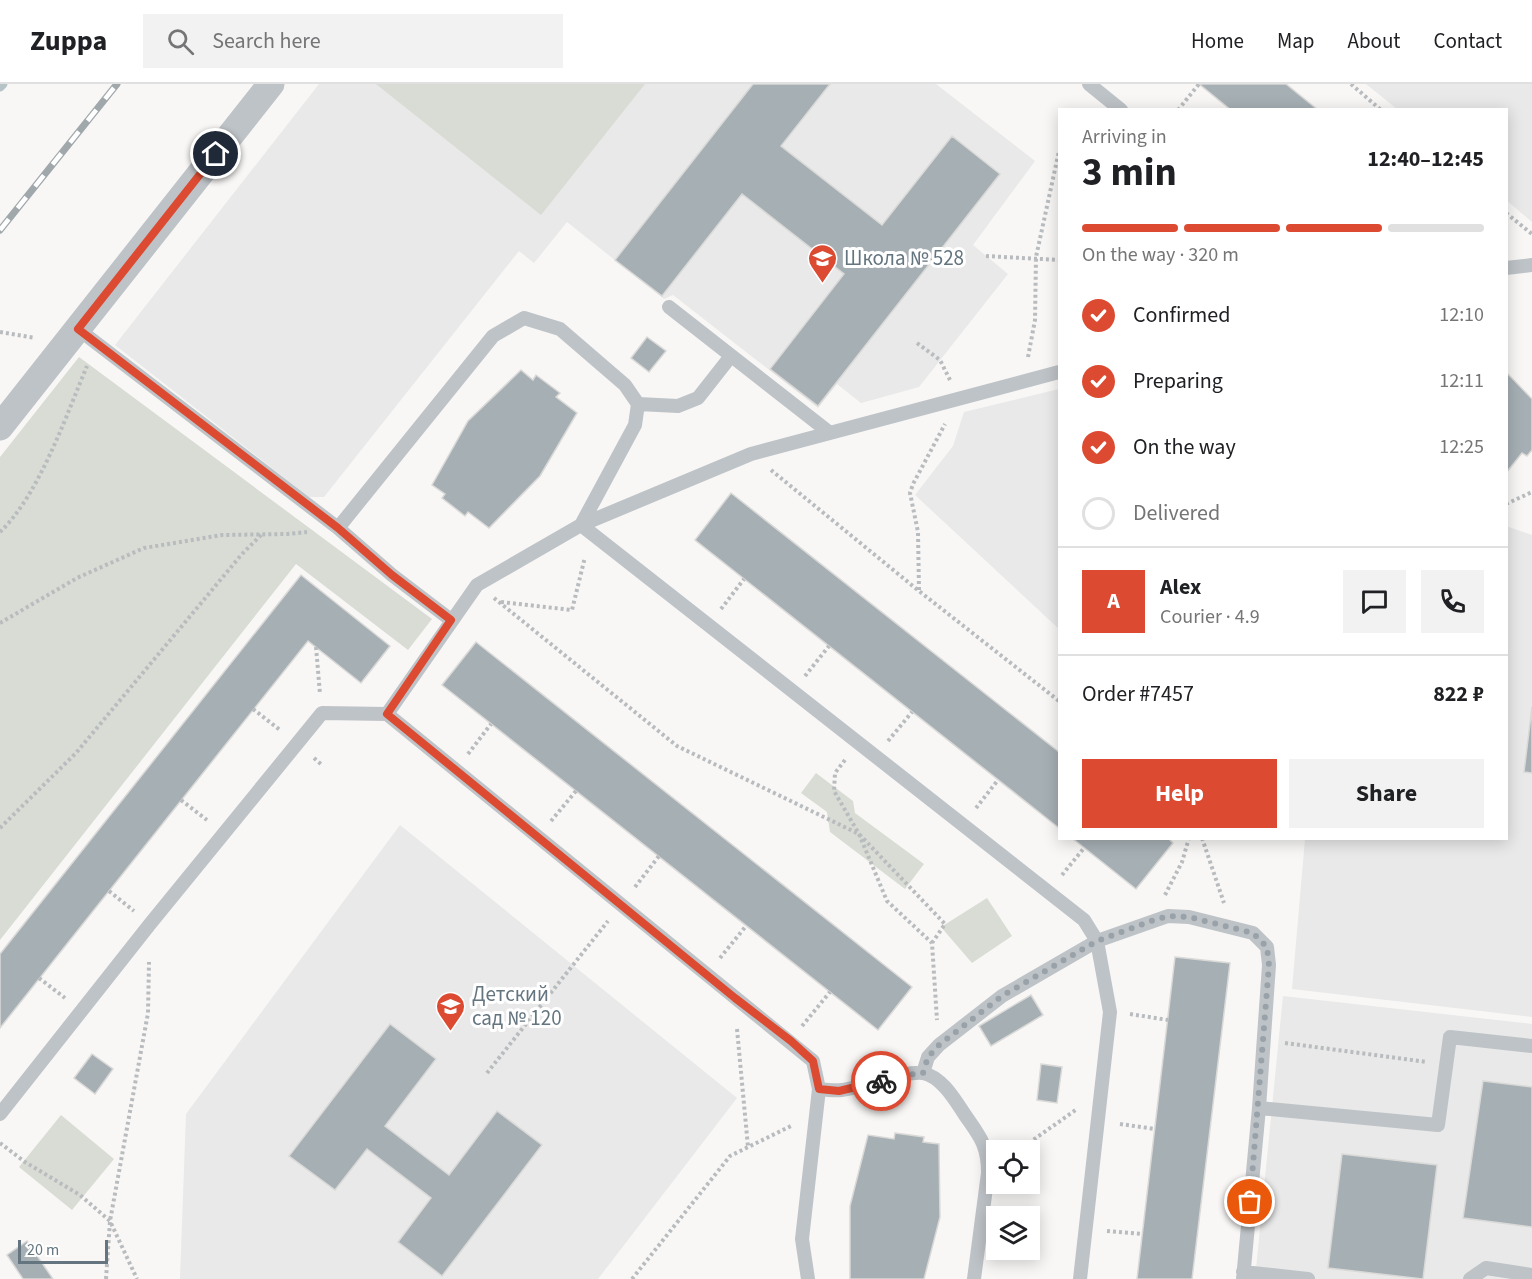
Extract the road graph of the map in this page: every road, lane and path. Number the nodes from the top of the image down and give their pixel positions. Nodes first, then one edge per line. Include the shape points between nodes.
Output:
1 (271, 84) edge
2 (1089, 84) edge
3 (1199, 84) edge
4 (1351, 84) edge
5 (1119, 108) edge
6 (1180, 108) edge
7 (1380, 108) edge
8 (1058, 156) edge
9 (1508, 215) edge
10 (1532, 234) edge
11 (986, 256) dead end
12 (1036, 257) junction
13 (1058, 260) edge
14 (1532, 265) edge
15 (1508, 268) edge
16 (669, 307) dead end
17 (87, 336) junction
18 (917, 343) dead end
19 (731, 356) junction
20 (1058, 372) edge
21 (1014, 382) junction
22 (958, 398) junction
23 (638, 404) junction
24 (0, 427) edge
25 (830, 433) junction
26 (752, 454) junction
27 (1532, 492) edge
28 (1508, 503) edge
29 (338, 528) junction
30 (586, 529) junction
31 (0, 532) edge
32 (262, 534) junction
33 (744, 579) dead end
34 (477, 585) junction
35 (919, 591) junction
36 (499, 602) junction
37 (451, 620) junction
38 (0, 623) edge
39 (708, 625) junction
40 (829, 646) dead end
41 (316, 647) dead end
42 (793, 692) junction
43 (1058, 700) edge
44 (253, 709) dead end
45 (912, 712) dead end
46 (322, 713) junction
47 (387, 714) junction
48 (491, 724) dead end
49 (859, 743) junction
50 (296, 744) junction
51 (876, 757) junction
52 (455, 770) junction
53 (998, 780) dead end
54 (576, 791) dead end
55 (181, 800) dead end
56 (963, 825) junction
57 (0, 828) edge
58 (224, 833) junction
59 (859, 834) junction
60 (538, 837) junction
61 (1188, 840) edge
62 (1203, 840) edge
63 (1084, 848) dead end
64 (659, 856) dead end
65 (109, 891) dead end
66 (1048, 892) junction
67 (621, 905) junction
68 (1151, 921) junction
69 (150, 924) junction
70 (746, 926) dead end
71 (1232, 927) junction
72 (1097, 941) junction
73 (932, 943) junction
74 (707, 975) junction
75 (39, 978) dead end
76 (830, 992) dead end
77 (735, 998) junction
78 (81, 1011) junction
79 (1110, 1012) junction
80 (1168, 1020) dead end
81 (791, 1041) junction
82 (1264, 1041) junction
83 (939, 1045) junction
84 (1532, 1046) edge
85 (1447, 1064) junction
86 (487, 1073) dead end
87 (923, 1073) junction
88 (819, 1089) junction
89 (1100, 1105) junction
90 (1259, 1108) junction
91 (0, 1114) edge
92 (816, 1114) junction
93 (1098, 1122) junction
94 (1155, 1129) dead end
95 (1033, 1140) edge
96 (0, 1143) edge
97 (748, 1147) junction
98 (110, 1221) junction
99 (1086, 1229) junction
100 (1142, 1234) dead end
101 (1243, 1275) edge
102 (1532, 1275) edge
103 (106, 1279) edge
104 (137, 1279) edge
105 (632, 1279) edge
106 (808, 1279) edge
107 (974, 1279) edge
108 (1080, 1279) edge
109 (1308, 1279) edge
110 (1470, 1279) edge

1 - 17 street
2 - 5 lane
3 - 6 path
4 - 7 path
8 - 12 path
9 - 10 path
11 - 12 path
12 - 13 path
12 - 21 path via 1035,320 1028,356
14 - 15 lane
16 - 19 lane
17 - 24 street
17 - 29 lane
17 - 31 path via 44,465 13,519
18 - 22 path via 940,360
19 - 23 lane via 698,398 678,406
19 - 25 lane
20 - 21 lane
21 - 22 lane
22 - 25 lane
22 - 35 path via 910,493 918,532
23 - 29 lane via 625,385 560,329 524,318 493,336
23 - 30 lane via 635,425
25 - 26 lane
26 - 30 lane
26 - 35 path
27 - 28 path
29 - 32 path
29 - 37 lane
30 - 34 lane
30 - 36 path via 572,610
30 - 39 lane
32 - 38 path via 222,535 144,548 77,578
32 - 57 path via 76,753
33 - 39 path
34 - 36 path
34 - 37 lane
35 - 43 path
36 - 59 path via 677,746
37 - 47 lane
39 - 42 lane
40 - 42 path
41 - 46 path
42 - 49 lane
44 - 50 path
45 - 51 path
46 - 47 lane
46 - 50 lane
47 - 52 lane
48 - 52 path
49 - 51 lane
49 - 59 path via 835,773 834,791
50 - 58 lane
51 - 56 lane
52 - 60 lane
53 - 56 path
54 - 60 path
55 - 58 path
56 - 66 lane
58 - 69 lane
59 - 73 path via 887,901
59 - 73 path via 945,924
60 - 67 lane
61 - 68 path via 1182,862
62 - 71 path
63 - 66 path
64 - 67 path
65 - 69 path
66 - 72 lane via 1084,920
67 - 74 lane
67 - 86 path
68 - 71 lane via 1168,916 1189,917
68 - 72 lane
69 - 78 lane
69 - 98 path via 148,1013
70 - 74 path
71 - 82 lane via 1253,933 1267,947
72 - 79 lane
72 - 83 lane via 1002,996
73 - 83 path
74 - 77 lane
75 - 78 path
76 - 81 path
77 - 81 lane
77 - 97 path
78 - 91 lane
79 - 80 path
79 - 89 lane
81 - 88 lane via 813,1061
82 - 85 path
82 - 90 lane
83 - 87 lane via 928,1057
84 - 85 lane via 1450,1037
85 - 90 lane via 1438,1125
87 - 88 lane via 839,1091
87 - 107 lane via 952,1096 988,1155
88 - 92 lane
89 - 93 lane
89 - 95 path via 1078,1109
90 - 101 lane
92 - 97 path
92 - 106 lane via 802,1239
93 - 94 path
93 - 99 lane
96 - 98 path via 80,1196
97 - 105 path via 730,1155
98 - 103 path
98 - 104 path
99 - 100 path
99 - 108 lane
101 - 109 lane
102 - 110 lane via 1486,1268

